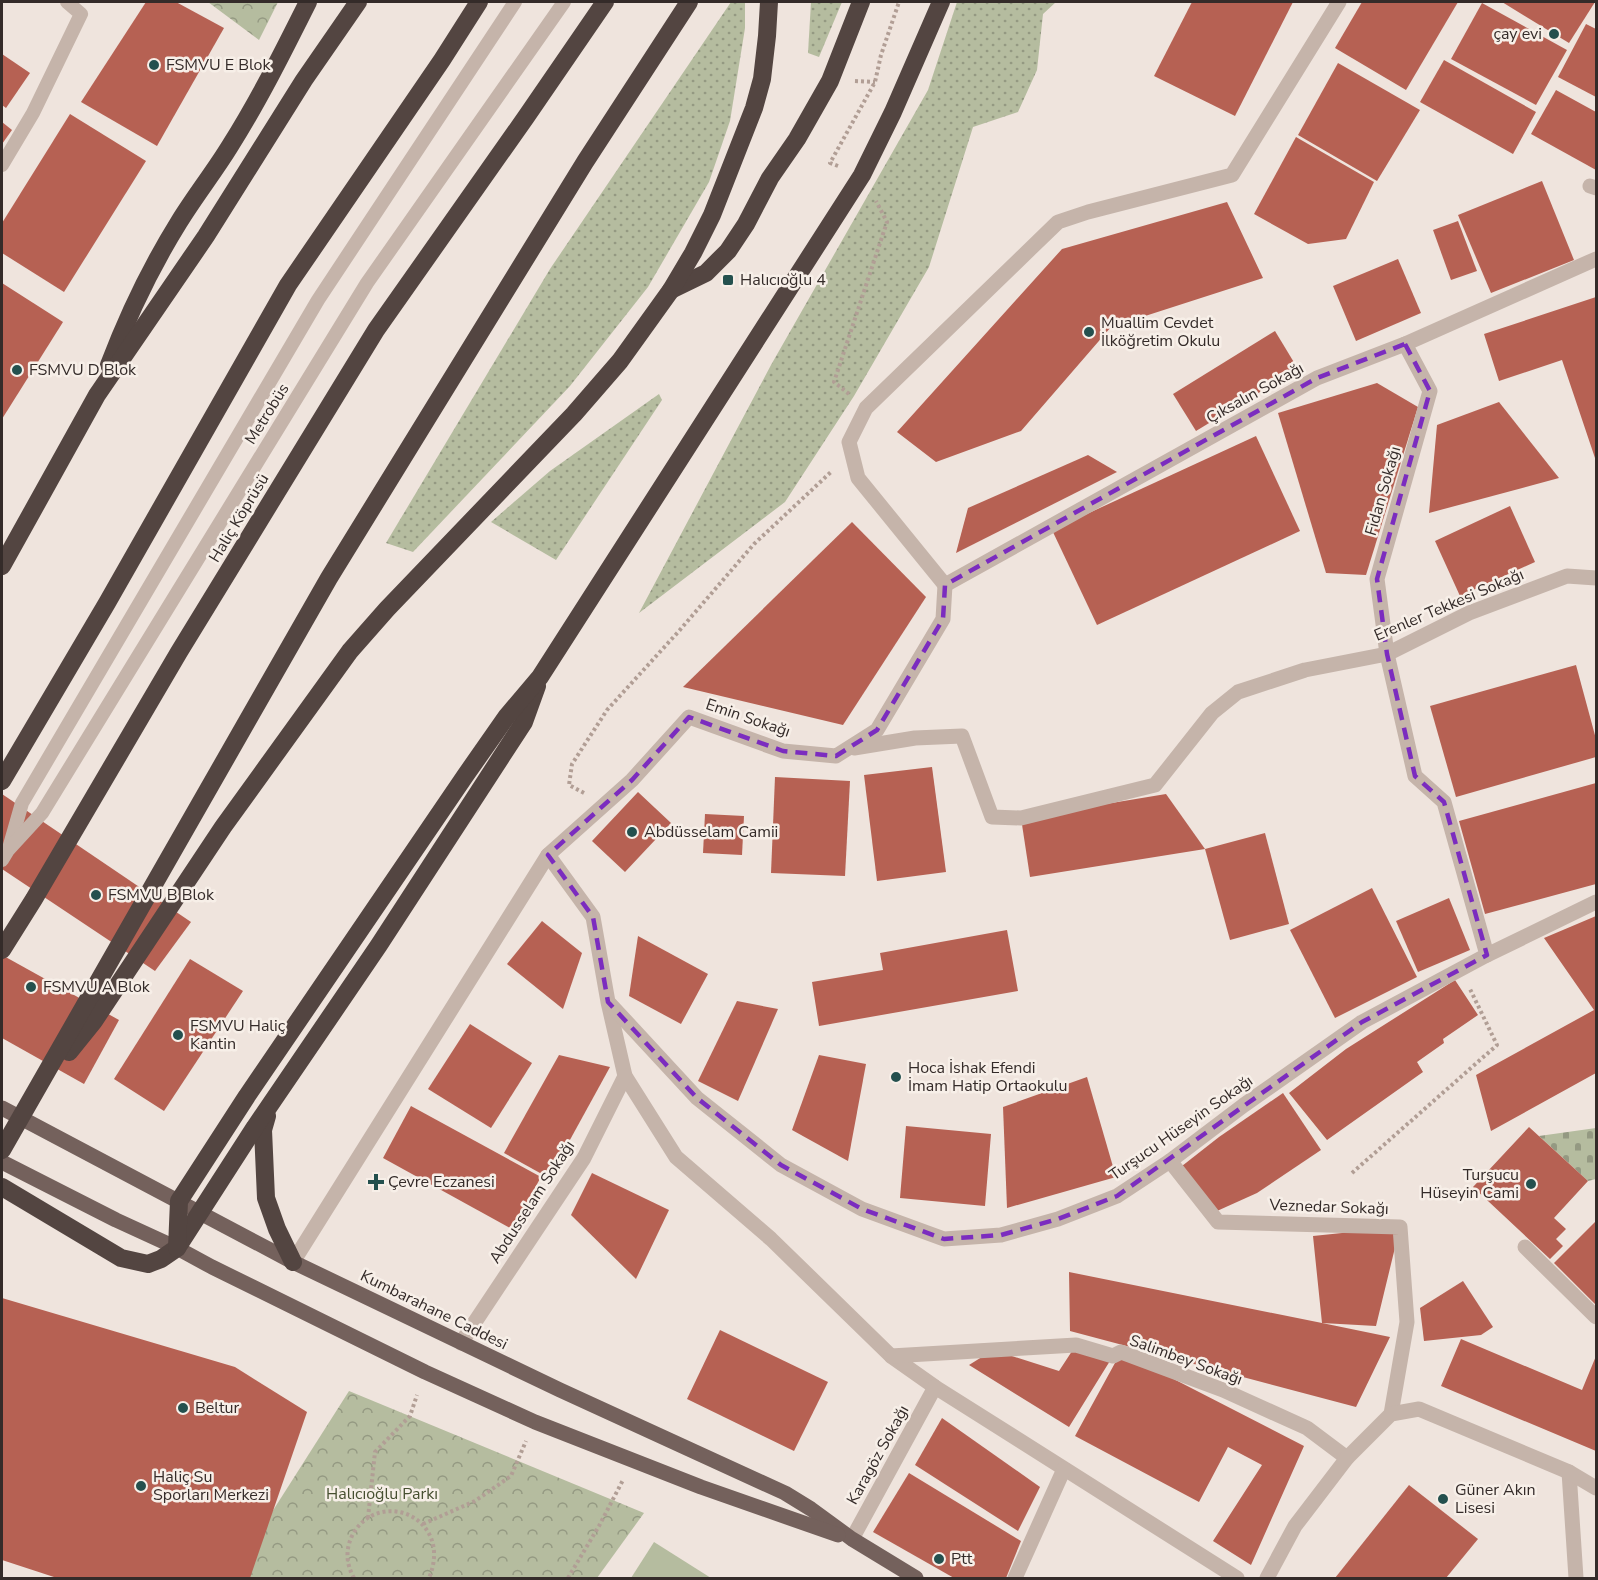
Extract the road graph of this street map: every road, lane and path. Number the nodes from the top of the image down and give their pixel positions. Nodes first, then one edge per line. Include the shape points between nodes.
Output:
1 (67, 2) edge
2 (308, 2) edge
3 (358, 2) edge
4 (479, 2) edge
5 (515, 2) edge
6 (564, 2) edge
7 (605, 2) edge
8 (689, 2) edge
9 (769, 2) edge
10 (861, 2) edge
11 (899, 2) edge
12 (941, 2) edge
13 (1338, 2) edge
14 (2, 165) edge
15 (862, 175) junction
16 (1596, 260) edge
17 (671, 290) junction
18 (1405, 344) junction
19 (97, 395) junction
20 (866, 408) junction
21 (849, 442) junction
22 (2, 566) edge
23 (1596, 578) edge
24 (945, 585) junction
25 (1388, 654) junction
26 (540, 677) junction
27 (846, 750) junction
28 (2, 781) edge
29 (605, 803) junction
30 (5, 855) edge
31 (548, 855) junction
32 (1596, 902) edge
33 (2, 950) edge
34 (1487, 955) junction
35 (1460, 969) junction
36 (608, 1002) junction
37 (625, 1076) junction
38 (40, 1084) junction
39 (272, 1103) junction
40 (2, 1108) edge
41 (2, 1150) edge
42 (1170, 1161) junction
43 (2, 1162) edge
44 (1352, 1173) dead end
45 (2, 1187) edge
46 (179, 1201) junction
47 (200, 1212) junction
48 (1525, 1247) dead end
49 (177, 1248) junction
50 (292, 1262) junction
51 (1596, 1317) edge
52 (461, 1343) junction
53 (891, 1356) junction
54 (425, 1372) junction
55 (935, 1387) junction
56 (1391, 1414) junction
57 (535, 1422) junction
58 (1347, 1458) junction
59 (633, 1461) junction
60 (1064, 1469) junction
61 (1569, 1472) junction
62 (1596, 1488) edge
63 (368, 1518) junction
64 (423, 1524) junction
65 (852, 1539) junction
66 (354, 1578) edge
67 (429, 1578) edge
68 (568, 1578) edge
69 (916, 1578) edge
70 (1015, 1578) edge
71 (1236, 1578) edge
72 (1266, 1578) edge
73 (1576, 1578) edge

1 - 14 lane via 81,14 33,113
2 - 19 highway via 230,145 144,285
3 - 19 highway
4 - 28 highway via 288,285
5 - 30 lane, Metrobüs via 318,300 22,803
6 - 30 lane, Metrobüs via 367,283 42,813
7 - 33 highway, Haliç Köprüsü via 376,330
8 - 38 highway via 585,162 329,578
9 - 17 highway via 762,79 744,138 712,215
10 - 17 highway via 830,81 746,224 728,251 706,273
11 - 15 path via 875,82 830,163
12 - 15 highway
13 - 20 street via 1232,175 1058,222
15 - 20 path via 887,222 834,382
15 - 26 highway
16 - 18 street, Çıksalın Sokağı
17 - 38 highway via 620,361 574,414 350,651 223,827 94,1021
18 - 24 street, Çıksalın Sokağı via 1317,378
18 - 25 street, Fidan Sokağı via 1431,391 1377,579
19 - 22 highway
20 - 21 street
21 - 24 street via 858,478
21 - 29 path via 832,472 754,544 607,710 572,764 570,785
23 - 25 street, Erenler Tekkesi Sokağı via 1567,576 1469,613
24 - 27 street, Emin Sokağı via 943,619 877,730
25 - 27 street, Erenler Tekkesi Sokağı via 1305,670 1238,692 1212,713 1155,785 1021,818 992,817 962,736 915,738
25 - 34 street, Fidan Sokağı via 1414,776 1444,802
26 - 39 highway via 524,722
26 - 46 highway via 501,724
27 - 29 street, Emin Sokağı via 836,756 783,751 689,717 632,780
29 - 31 street, Emin Sokağı
31 - 36 street via 593,917
31 - 50 street, Emin Sokağı
32 - 34 street, Turşucu Hüseyin Sokağı
34 - 35 street, Turşucu Hüseyin Sokağı
35 - 42 street, Turşucu Hüseyin Sokağı via 1362,1022
35 - 44 path via 1497,1045
36 - 37 street
36 - 42 street, Turşucu Hüseyin Sokağı via 697,1098 781,1165 862,1209 944,1239 1001,1235 1058,1219 1117,1196
37 - 52 street, Abdusselam Sokağı via 584,1158
37 - 53 street via 676,1157 771,1239
38 - 41 highway
39 - 47 highway
39 - 50 highway via 263,1130 266,1198
40 - 46 main road, Kumbarahane Caddesi
42 - 56 street, Veznedar Sokağı via 1218,1222 1400,1227 1407,1322
43 - 49 main road, Kumbarahane Caddesi
45 - 49 highway via 121,1258 148,1264
46 - 47 main road, Kumbarahane Caddesi
46 - 49 highway
47 - 49 highway
47 - 50 main road, Kumbarahane Caddesi
48 - 51 street
49 - 54 main road, Kumbarahane Caddesi
50 - 52 main road, Kumbarahane Caddesi
52 - 65 main road, Kumbarahane Caddesi via 785,1493
53 - 55 street
53 - 58 street, Salimbey Sokağı via 1076,1345 1113,1356 1120,1352 1223,1390 1307,1428
54 - 57 main road, Kumbarahane Caddesi
54 - 63 path via 410,1416 375,1452
55 - 60 street
55 - 65 street, Karagöz Sokağı
56 - 58 street
56 - 61 street via 1419,1410
57 - 59 main road, Kumbarahane Caddesi
57 - 64 path via 510,1476 475,1501
58 - 72 street via 1295,1526
59 - 65 main road, Kumbarahane Caddesi
59 - 68 path
60 - 70 street
60 - 71 street
61 - 62 street
61 - 73 street
63 - 64 path via 397,1512
63 - 66 path via 357,1527 348,1547 349,1568
64 - 67 path via 436,1551
65 - 69 main road, Kumbarahane Caddesi

